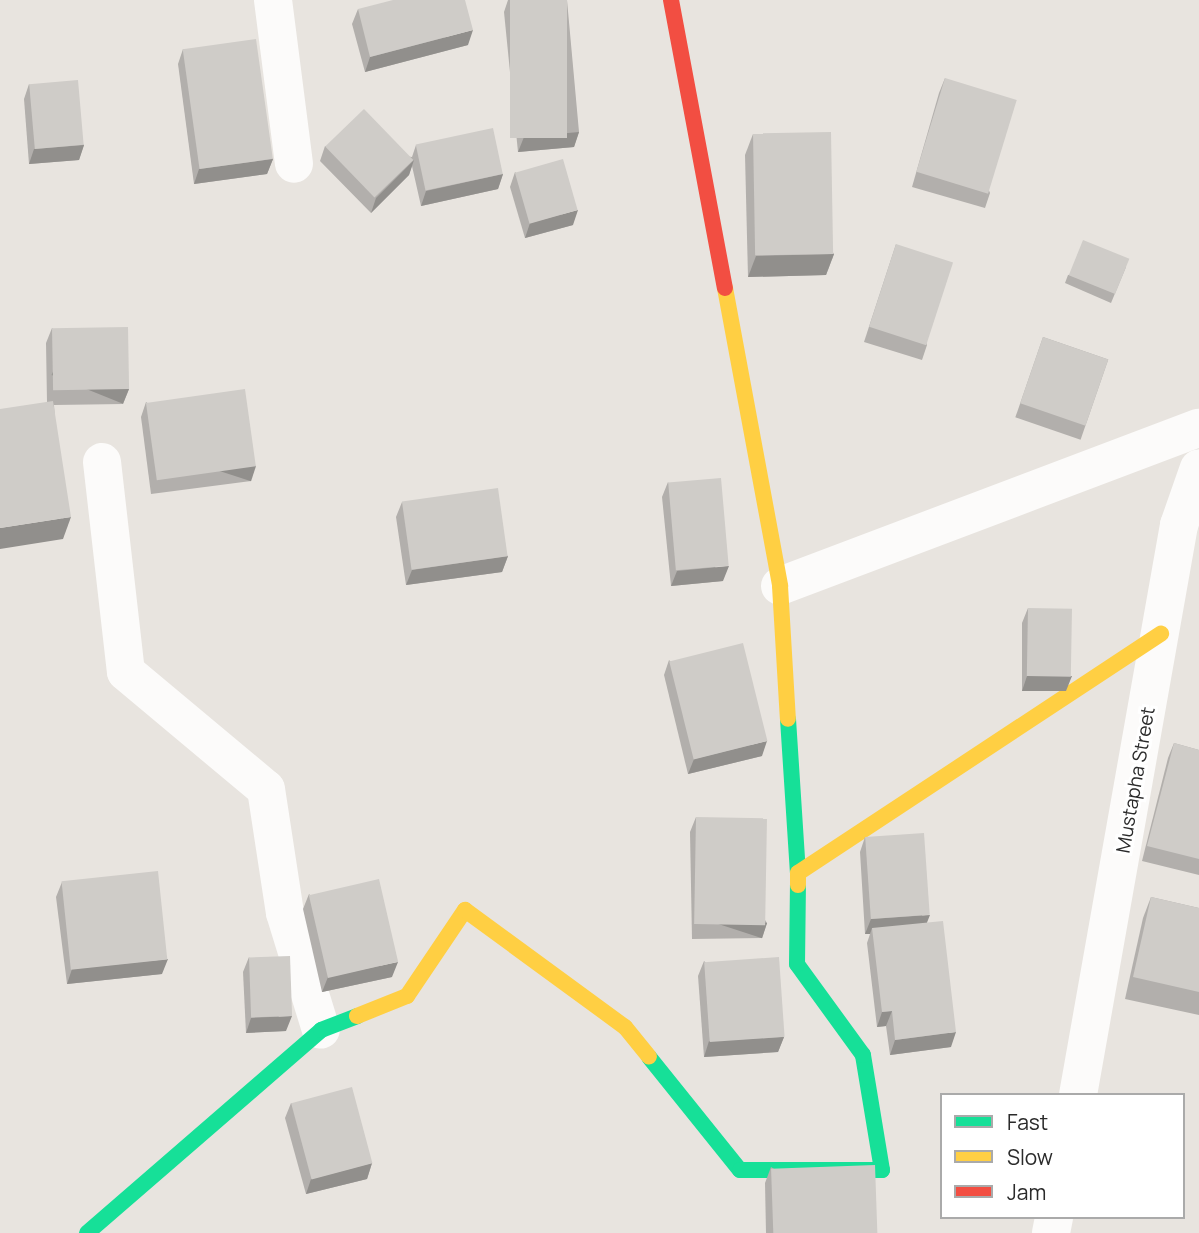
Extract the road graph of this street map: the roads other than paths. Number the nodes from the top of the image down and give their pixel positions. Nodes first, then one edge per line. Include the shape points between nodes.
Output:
1 (273, 0) edge
2 (671, 0) edge
3 (294, 164) dead end
4 (1199, 428) edge
5 (102, 462) dead end
6 (1199, 468) edge
7 (780, 586) junction
8 (1161, 634) junction
9 (798, 873) junction
10 (321, 1030) junction
11 (1078, 1093) edge
12 (88, 1233) edge

1 - 3 street
2 - 7 street
4 - 7 street
5 - 10 street via 126,672 266,789 285,913
6 - 8 street, Mustapha Street via 1179,524
7 - 9 street
8 - 9 street
8 - 11 street, Mustapha Street
9 - 10 street via 797,964 863,1055 882,1170 740,1170 625,1027 465,909 407,996
10 - 12 street

